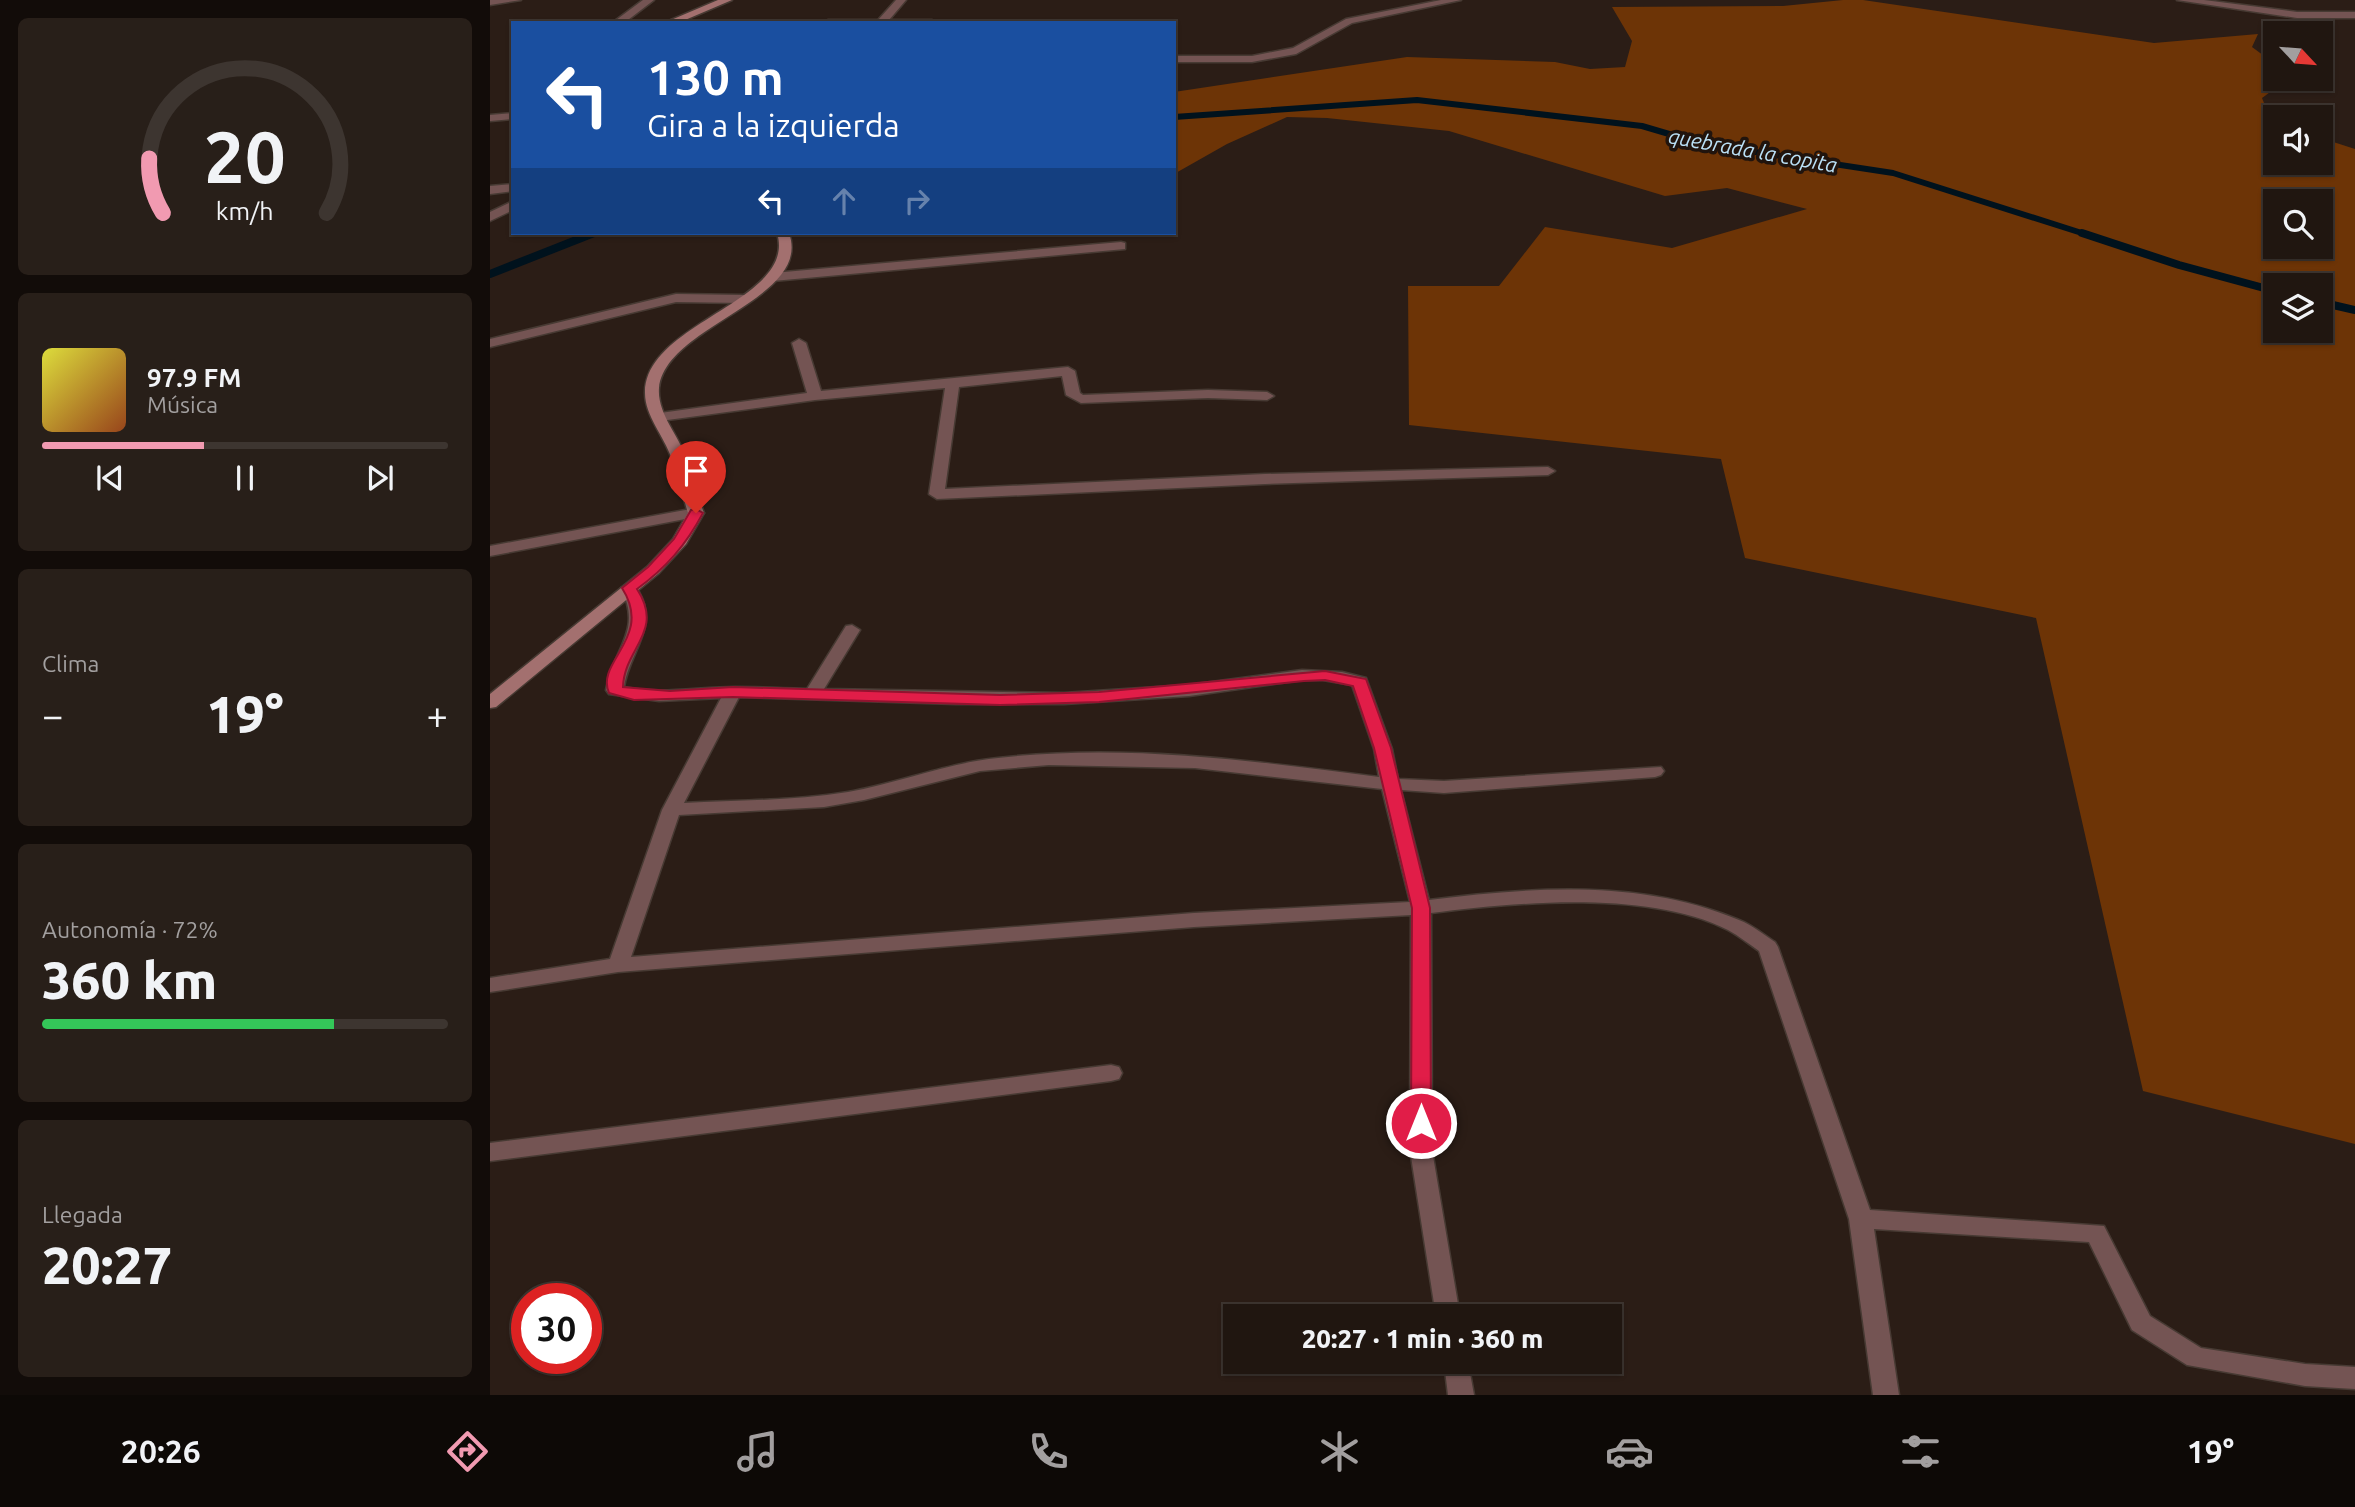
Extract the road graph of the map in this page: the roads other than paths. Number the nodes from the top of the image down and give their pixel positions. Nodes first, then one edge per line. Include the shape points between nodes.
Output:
1 (516, 0) edge
2 (649, 0) edge
3 (727, 0) edge
4 (901, 0) edge
5 (1455, 0) edge
6 (2182, 0) edge
7 (490, 2) edge
8 (2355, 15) edge
9 (620, 21) edge
10 (674, 21) edge
11 (883, 21) edge
12 (1176, 59) edge
13 (511, 116) edge
14 (490, 118) edge
15 (511, 187) edge
16 (490, 190) edge
17 (511, 206) edge
18 (490, 217) edge
19 (784, 235) edge
20 (1121, 246) dead end
21 (773, 276) junction
22 (744, 299) junction
23 (490, 343) edge
24 (799, 343) dead end
25 (953, 383) junction
26 (815, 396) junction
27 (1267, 396) dead end
28 (660, 417) junction
29 (1548, 471) dead end
30 (696, 513) junction
31 (490, 551) edge
32 (629, 588) junction
33 (852, 629) dead end
34 (733, 692) junction
35 (812, 694) junction
36 (490, 703) edge
37 (1655, 771) dead end
38 (1390, 784) junction
39 (671, 810) junction
40 (1421, 908) junction
41 (618, 965) junction
42 (490, 985) edge
43 (1111, 1073) dead end
44 (490, 1152) edge
45 (1861, 1219) junction
46 (1446, 1304) edge
47 (1458, 1374) edge
48 (2355, 1378) edge
49 (1461, 1395) edge
50 (1885, 1395) edge

1 - 7 street
2 - 9 street
3 - 10 main road
4 - 11 street
5 - 12 street via 1349,21 1296,51 1252,59
6 - 8 street via 2297,15
13 - 14 street
15 - 16 street
17 - 18 street
19 - 21 main road via 783,257
20 - 21 street
21 - 22 main road
22 - 23 street via 676,298
22 - 28 main road via 671,354 652,384
24 - 26 street
25 - 26 street
25 - 27 street via 1068,371 1073,395 1081,400
25 - 29 street via 937,494
26 - 28 street
28 - 30 main road via 679,456
30 - 31 street
30 - 32 main road via 680,541
32 - 34 street via 640,604 638,635 615,679 615,690 670,696
32 - 36 main road
33 - 35 street
34 - 35 street
34 - 39 street
35 - 38 street via 1000,700 1175,691 1261,679 1350,678 1360,682 1366,694
37 - 38 street via 1444,787
38 - 39 street via 1126,758 999,763 842,799
38 - 40 street
39 - 41 street
40 - 41 street via 1194,920
40 - 45 street via 1504,897 1629,898 1723,921 1768,947
40 - 46 street via 1421,1150
41 - 42 street
43 - 44 street
45 - 48 street via 2096,1233 2141,1323 2196,1358
45 - 50 street
47 - 49 street

